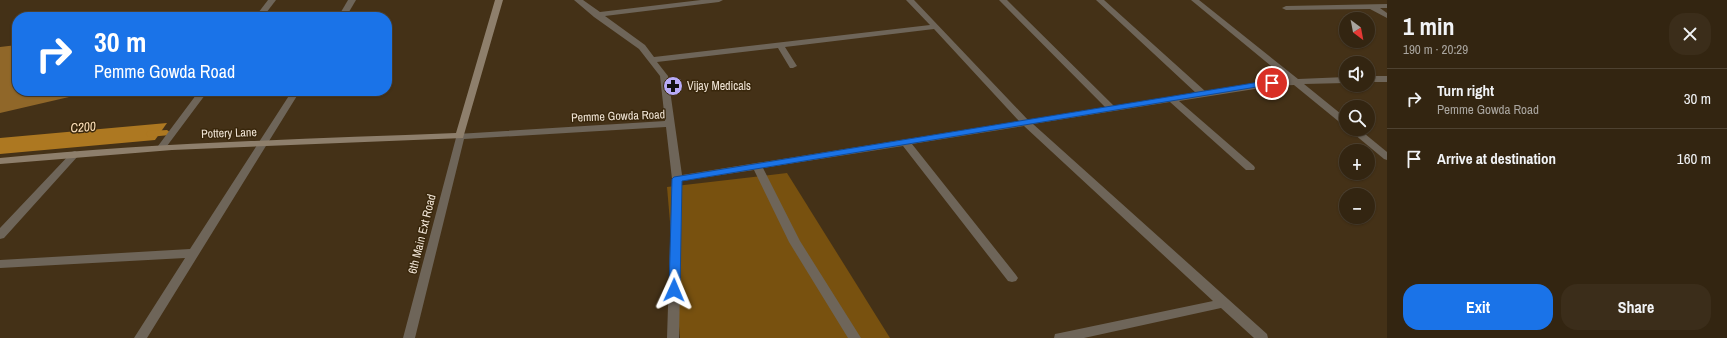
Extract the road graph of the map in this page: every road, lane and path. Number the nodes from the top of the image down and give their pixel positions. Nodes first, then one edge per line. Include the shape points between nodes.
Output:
1 (272, 0) edge
2 (352, 0) edge
3 (499, 0) edge
4 (578, 0) edge
5 (719, 0) edge
6 (910, 0) edge
7 (1003, 0) edge
8 (1100, 0) edge
9 (1195, 0) edge
10 (1319, 0) edge
11 (1371, 6) junction
12 (1387, 6) edge
13 (1330, 7) junction
14 (1286, 8) dead end
15 (263, 12) edge
16 (345, 12) edge
17 (598, 14) junction
18 (1387, 16) edge
19 (934, 27) junction
20 (780, 45) junction
21 (651, 60) junction
22 (793, 66) dead end
23 (1387, 79) edge
24 (1339, 80) edge
25 (1375, 80) edge
26 (1296, 82) junction
27 (1203, 94) junction
28 (200, 96) edge
29 (293, 96) edge
30 (1171, 99) junction
31 (1111, 108) junction
32 (1339, 117) edge
33 (1026, 122) junction
34 (670, 124) junction
35 (460, 136) junction
36 (1362, 136) edge
37 (905, 142) junction
38 (263, 144) junction
39 (161, 148) junction
40 (75, 154) junction
41 (1387, 157) edge
42 (0, 161) edge
43 (757, 166) junction
44 (1250, 168) dead end
45 (677, 179) junction
46 (0, 236) edge
47 (194, 253) junction
48 (0, 264) edge
49 (1012, 278) dead end
50 (1224, 303) junction
51 (140, 338) edge
52 (409, 338) edge
53 (673, 338) edge
54 (855, 338) edge
55 (1060, 338) edge
56 (1262, 338) edge

1 - 15 street
2 - 16 street
3 - 35 street
4 - 17 street
5 - 17 street
6 - 19 street
7 - 31 street
8 - 27 street
9 - 26 street
10 - 13 street
11 - 12 street
11 - 13 street
11 - 18 street
13 - 14 street
17 - 21 street via 642,47
19 - 20 street
19 - 33 street
20 - 21 street
20 - 22 street
21 - 34 street via 664,76
23 - 25 street
24 - 26 street
26 - 27 street via 1272,83
26 - 32 street
27 - 30 street
28 - 39 street
29 - 38 street
30 - 31 street
30 - 44 street
31 - 33 street
33 - 37 street
33 - 50 street
34 - 35 street, Pemme Gowda Road
34 - 45 street, Pemme Gowda Road
35 - 38 street, Pottery Lane
35 - 52 street, 6th Main Ext Road
36 - 41 street
37 - 43 street
37 - 49 street
38 - 39 street, Pottery Lane
38 - 47 street
39 - 40 street, Pottery Lane
40 - 42 street, Pottery Lane
40 - 46 street
43 - 45 street
43 - 54 street via 795,242
45 - 53 street, Pemme Gowda Road
47 - 48 street
47 - 51 street
50 - 55 street
50 - 56 street

